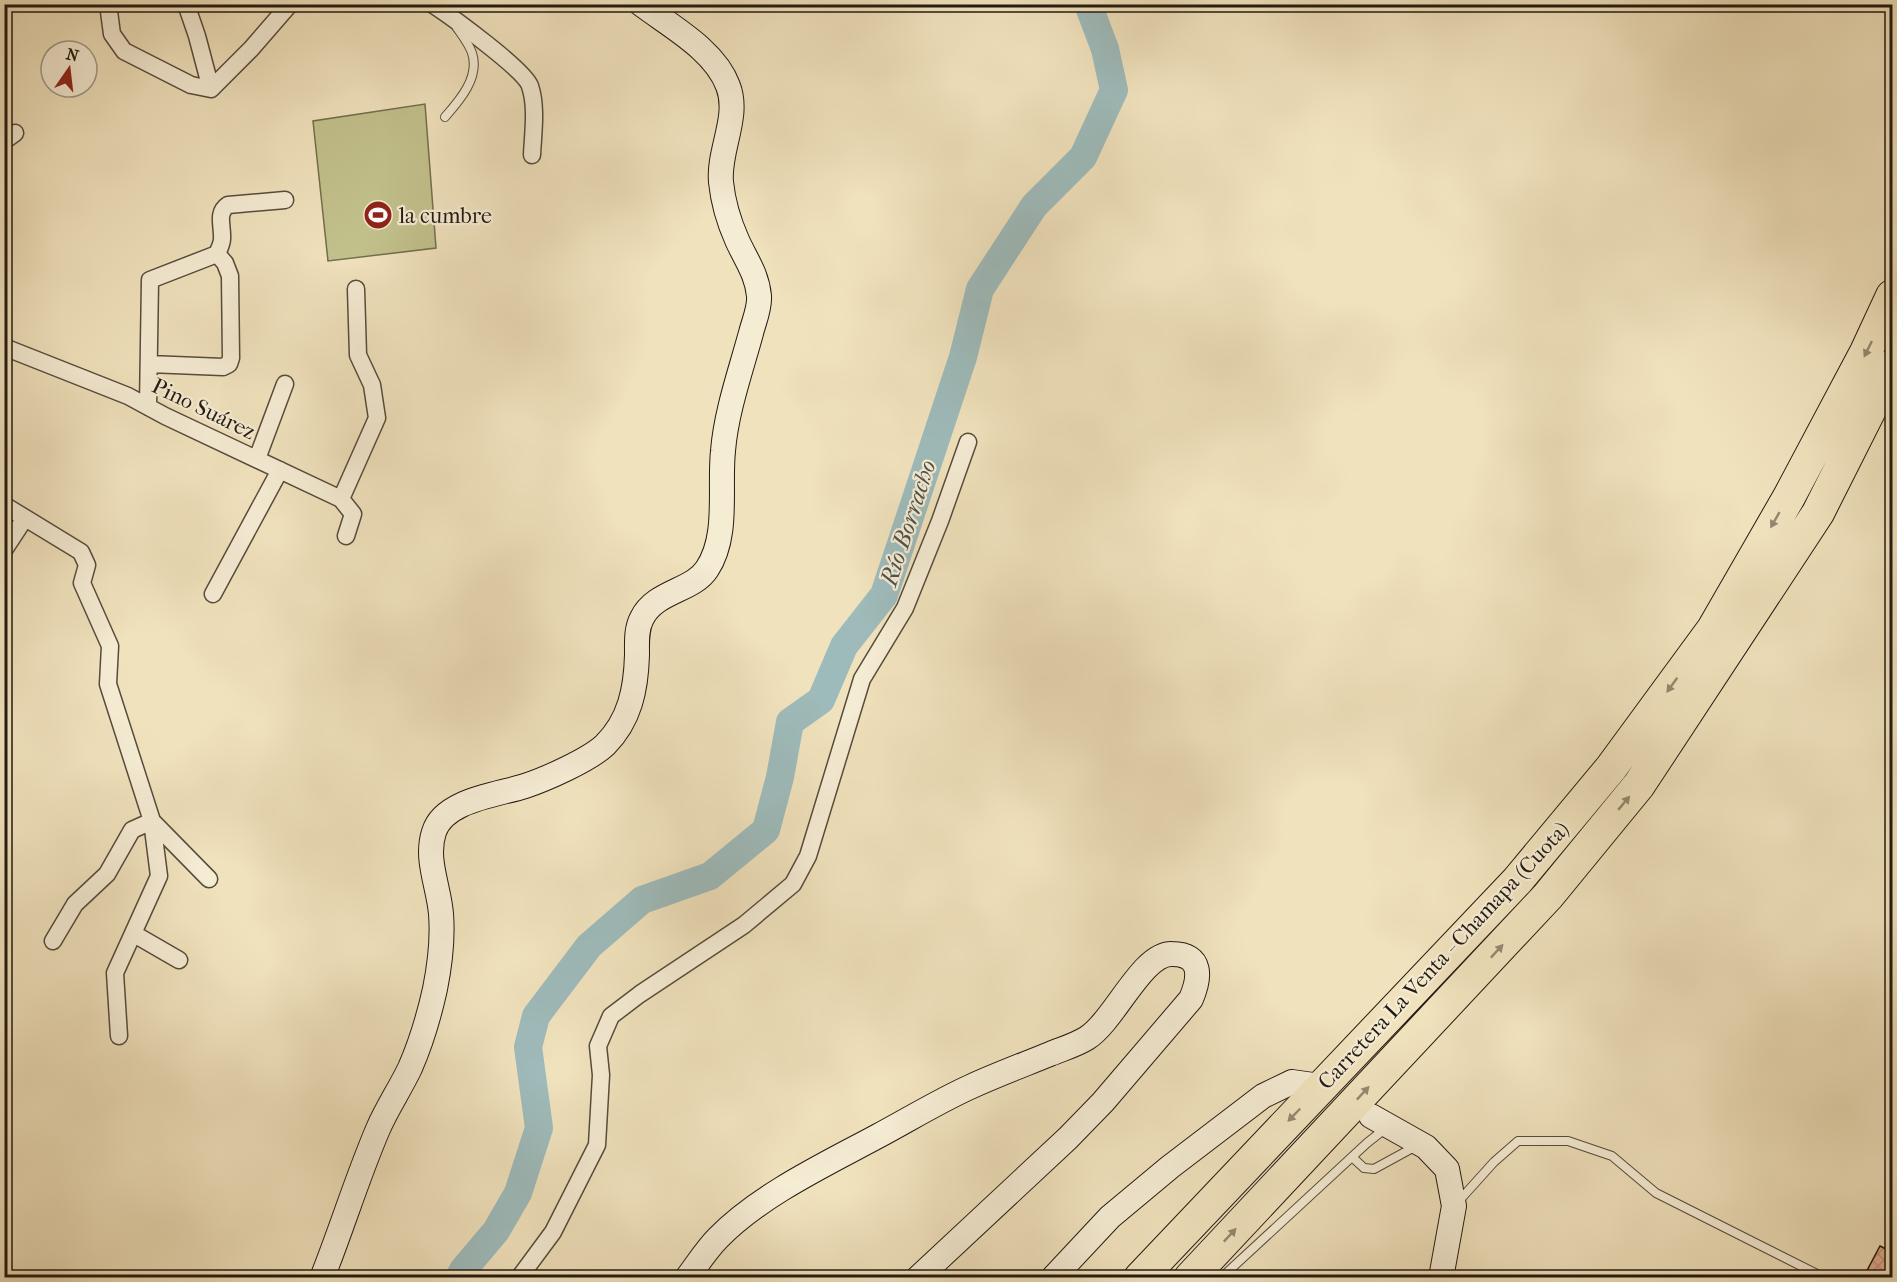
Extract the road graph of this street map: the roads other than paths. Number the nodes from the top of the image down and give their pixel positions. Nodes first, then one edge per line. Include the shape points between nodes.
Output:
1 (108, 4) edge
2 (186, 4) edge
3 (290, 4) edge
4 (432, 4) edge
5 (641, 4) edge
6 (448, 15) junction
7 (210, 89) junction
8 (444, 117) dead end
9 (532, 155) dead end
10 (285, 200) dead end
11 (217, 254) junction
12 (356, 289) dead end
13 (1893, 296) edge
14 (4, 347) edge
15 (149, 364) junction
16 (1893, 366) edge
17 (285, 384) dead end
18 (148, 407) junction
19 (968, 442) dead end
20 (257, 459) junction
21 (280, 470) junction
22 (341, 499) junction
23 (4, 505) edge
24 (25, 518) junction
25 (346, 536) dead end
26 (4, 550) edge
27 (213, 594) dead end
28 (152, 821) junction
29 (209, 879) dead end
30 (134, 934) junction
31 (53, 941) dead end
32 (179, 960) dead end
33 (118, 1036) dead end
34 (1313, 1085) dead end
35 (1380, 1121) joint
36 (1421, 1143) junction
37 (1352, 1157) junction
38 (1454, 1206) junction
39 (322, 1278) edge
40 (519, 1278) edge
41 (687, 1278) edge
42 (918, 1278) edge
43 (1053, 1278) edge
44 (1140, 1278) edge
45 (1190, 1278) edge
46 (1221, 1278) edge
47 (1441, 1278) edge
48 (1825, 1278) edge

1 - 7 street via 112,34 124,51 191,85
2 - 7 street
3 - 7 street
4 - 6 street
5 - 39 main road via 719,67 729,87 732,106 720,177 724,205 754,270 759,300 723,449 721,528 706,573 653,602 642,615 637,629 633,695 623,723 603,747 527,786 477,798 447,813 434,829 431,850 441,952 434,991 422,1038 373,1141
6 - 8 lane via 472,53 473,71 468,85
6 - 9 street via 497,52 530,84 534,109
10 - 11 street via 223,208 223,242
11 - 15 street via 150,280
11 - 15 street via 230,276 229,364
12 - 22 street via 358,355 372,384 377,418
13 -> 44 highway, Carretera La Venta - Chamapa (Cuota) via 1789,497 1713,629 1611,768 1517,881
14 - 18 street, Pino Suárez
15 - 18 street
45 -> 16 highway, Carretera La Venta - Chamapa (Cuota) via 1548,896 1639,785 1818,513
17 - 20 street
18 - 20 street, Pino Suárez
19 - 40 street via 905,608 862,679 808,856 793,884 744,925 610,1016 598,1047 601,1075 597,1145 553,1232
20 - 21 street, Pino Suárez
21 - 22 street, Pino Suárez
21 - 27 street
22 - 25 street via 353,514
23 - 24 street
24 - 26 street
24 - 28 street via 81,552 87,565 82,583 110,646 108,684
28 - 29 street
28 - 30 street via 159,876
28 - 31 street via 132,830 107,874 75,904
30 - 32 street
30 - 33 street via 115,973
34 - 43 main road via 1292,1082 1263,1096 1110,1217
35 - 36 main road
35 - 37 lane
36 - 37 lane via 1374,1169 1364,1168
36 - 38 main road via 1447,1169
37 - 46 lane
38 - 47 main road
38 - 48 lane via 1518,1141 1568,1141 1612,1156 1656,1193
41 - 42 main road via 717,1238 759,1204 969,1087 1088,1037 1108,1019 1144,968 1156,958 1170,954 1192,960 1198,971 1198,983 1191,999 1103,1102

